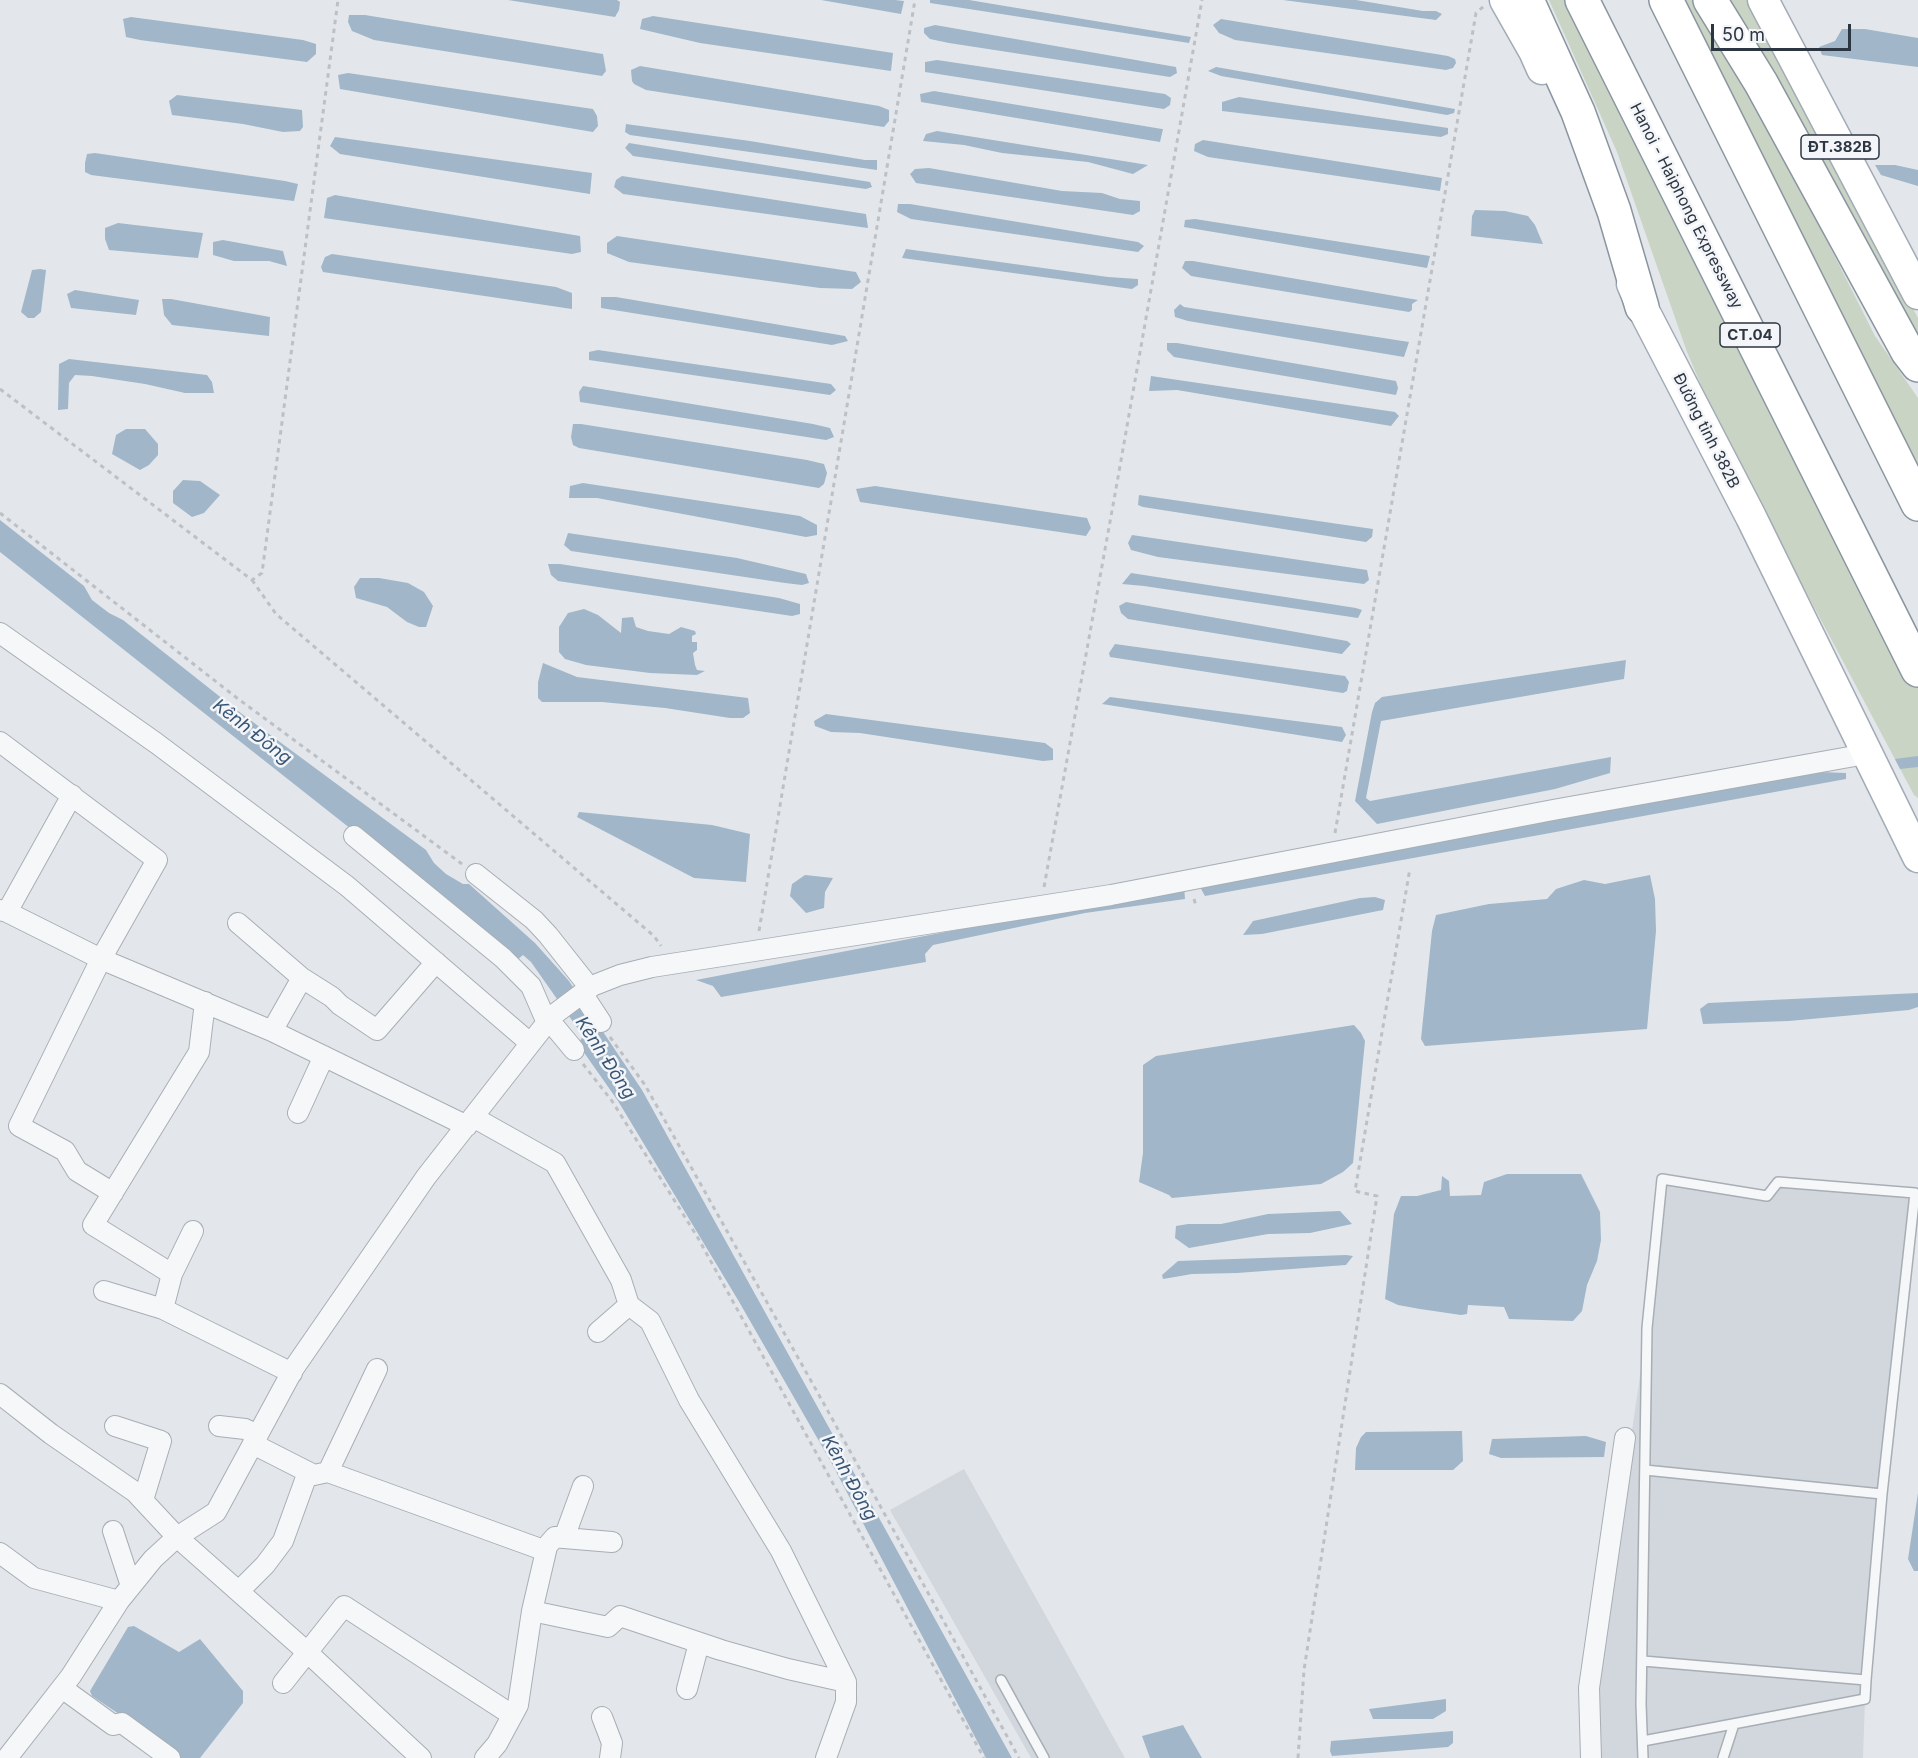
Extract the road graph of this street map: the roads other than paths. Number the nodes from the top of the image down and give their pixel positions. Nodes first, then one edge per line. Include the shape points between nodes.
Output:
1 (1527, 0) edge
2 (1582, 0) edge
3 (1666, 0) edge
4 (1710, 0) edge
5 (1763, 0) edge
6 (1497, 2) edge
7 (1918, 294) edge
8 (1642, 308) junction
9 (1918, 365) edge
10 (1918, 504) edge
11 (0, 633) edge
12 (1918, 670) edge
13 (0, 742) edge
14 (1866, 754) junction
15 (72, 795) junction
16 (354, 836) dead end
17 (1917, 852) edge
18 (476, 874) road end
19 (4, 911) edge
20 (238, 923) dead end
21 (101, 959) junction
22 (436, 962) junction
23 (302, 978) junction
24 (586, 991) junction
25 (206, 1002) junction
26 (549, 1020) junction
27 (601, 1022) road end
28 (272, 1030) junction
29 (530, 1042) junction
30 (574, 1050) road end
31 (324, 1056) junction
32 (298, 1113) dead end
33 (470, 1121) junction
34 (113, 1193) junction
35 (193, 1231) dead end
36 (171, 1274) junction
37 (104, 1291) dead end
38 (629, 1305) junction
39 (162, 1309) junction
40 (598, 1332) dead end
41 (376, 1369) dead end
42 (292, 1373) junction
43 (0, 1395) edge
44 (115, 1426) dead end
45 (219, 1426) dead end
46 (1625, 1438) dead end
47 (256, 1439) junction
48 (1645, 1470) junction
49 (308, 1472) junction
50 (328, 1472) junction
51 (583, 1486) dead end
52 (1882, 1494) junction
53 (143, 1500) junction
54 (113, 1531) dead end
55 (177, 1537) junction
56 (564, 1538) junction
57 (612, 1542) dead end
58 (546, 1551) junction
59 (0, 1553) edge
60 (131, 1586) junction
61 (238, 1591) junction
62 (119, 1601) junction
63 (532, 1611) junction
64 (699, 1643) junction
65 (307, 1652) junction
66 (1643, 1661) junction
67 (1001, 1680) dead end
68 (1866, 1680) junction
69 (846, 1682) junction
70 (283, 1683) dead end
71 (62, 1688) junction
72 (687, 1689) dead end
73 (512, 1715) junction
74 (602, 1718) dead end
75 (1734, 1724) junction
76 (1643, 1741) junction
77 (7, 1758) edge
78 (170, 1758) edge
79 (421, 1758) edge
80 (485, 1758) edge
81 (610, 1758) edge
82 (826, 1758) edge
83 (1044, 1758) edge
84 (1591, 1758) edge
85 (1643, 1758) edge
86 (1723, 1758) edge

1 - 8 highway via 1578,112 1614,211
2 - 12 highway, Hanoi - Haiphong Expressway / CT.04
3 - 10 highway
4 - 9 highway via 1761,83
5 - 7 main road, ĐT.382B
6 - 8 main road, Đường tỉnh 382B via 1534,51
8 - 14 main road, Đường tỉnh 382B via 1751,517
11 - 22 street via 156,743 347,886
13 - 15 street
14 - 17 main road, Đường tỉnh 382B
14 - 24 street via 1112,895 669,964 620,975
15 - 19 street
15 - 21 street via 157,860
16 - 26 street via 503,958 531,986
18 - 24 street via 548,934
19 - 21 street
20 - 23 street
21 - 25 street
21 - 34 street via 19,1126 65,1151 77,1171
22 - 23 street via 377,1030
22 - 29 street
23 - 28 street
24 - 26 street
24 - 27 street
25 - 28 street
25 - 34 street via 199,1052
26 - 29 street
26 - 30 street
28 - 31 street
29 - 33 street
31 - 32 street
31 - 33 street
33 - 38 street via 555,1163 621,1280
33 - 42 street via 426,1177
34 - 36 street via 93,1225
35 - 36 street
36 - 39 street
37 - 39 street
38 - 40 street
38 - 69 street via 650,1321 689,1400 781,1551
39 - 42 street
41 - 50 street
42 - 47 street
43 - 53 street
44 - 53 street via 161,1441
45 - 47 street via 245,1429
46 - 84 street via 1589,1688
47 - 49 street
47 - 55 street via 216,1512
48 - 52 lane
48 - 52 lane via 1647,1328 1662,1179 1767,1196 1778,1182 1915,1193
48 - 66 lane
49 - 50 street
49 - 61 street via 283,1542
50 - 58 street
51 - 56 street
52 - 68 lane
53 - 55 street
54 - 60 street
55 - 60 street
55 - 61 street
56 - 57 street
56 - 58 street via 555,1538
58 - 63 street
59 - 62 street via 34,1578
60 - 62 street
61 - 65 street
62 - 71 street
63 - 64 street via 608,1627 620,1616
63 - 73 street via 518,1704
64 - 69 street
64 - 72 street
65 - 70 street
65 - 73 street via 344,1606
65 - 79 street
66 - 68 lane
66 - 76 lane
67 - 83 lane
68 - 75 lane via 1865,1699
69 - 82 street via 846,1702
71 - 77 street
71 - 78 street via 113,1725 123,1723
73 - 80 street
74 - 81 street via 612,1743
75 - 76 lane
75 - 86 lane
76 - 85 lane

